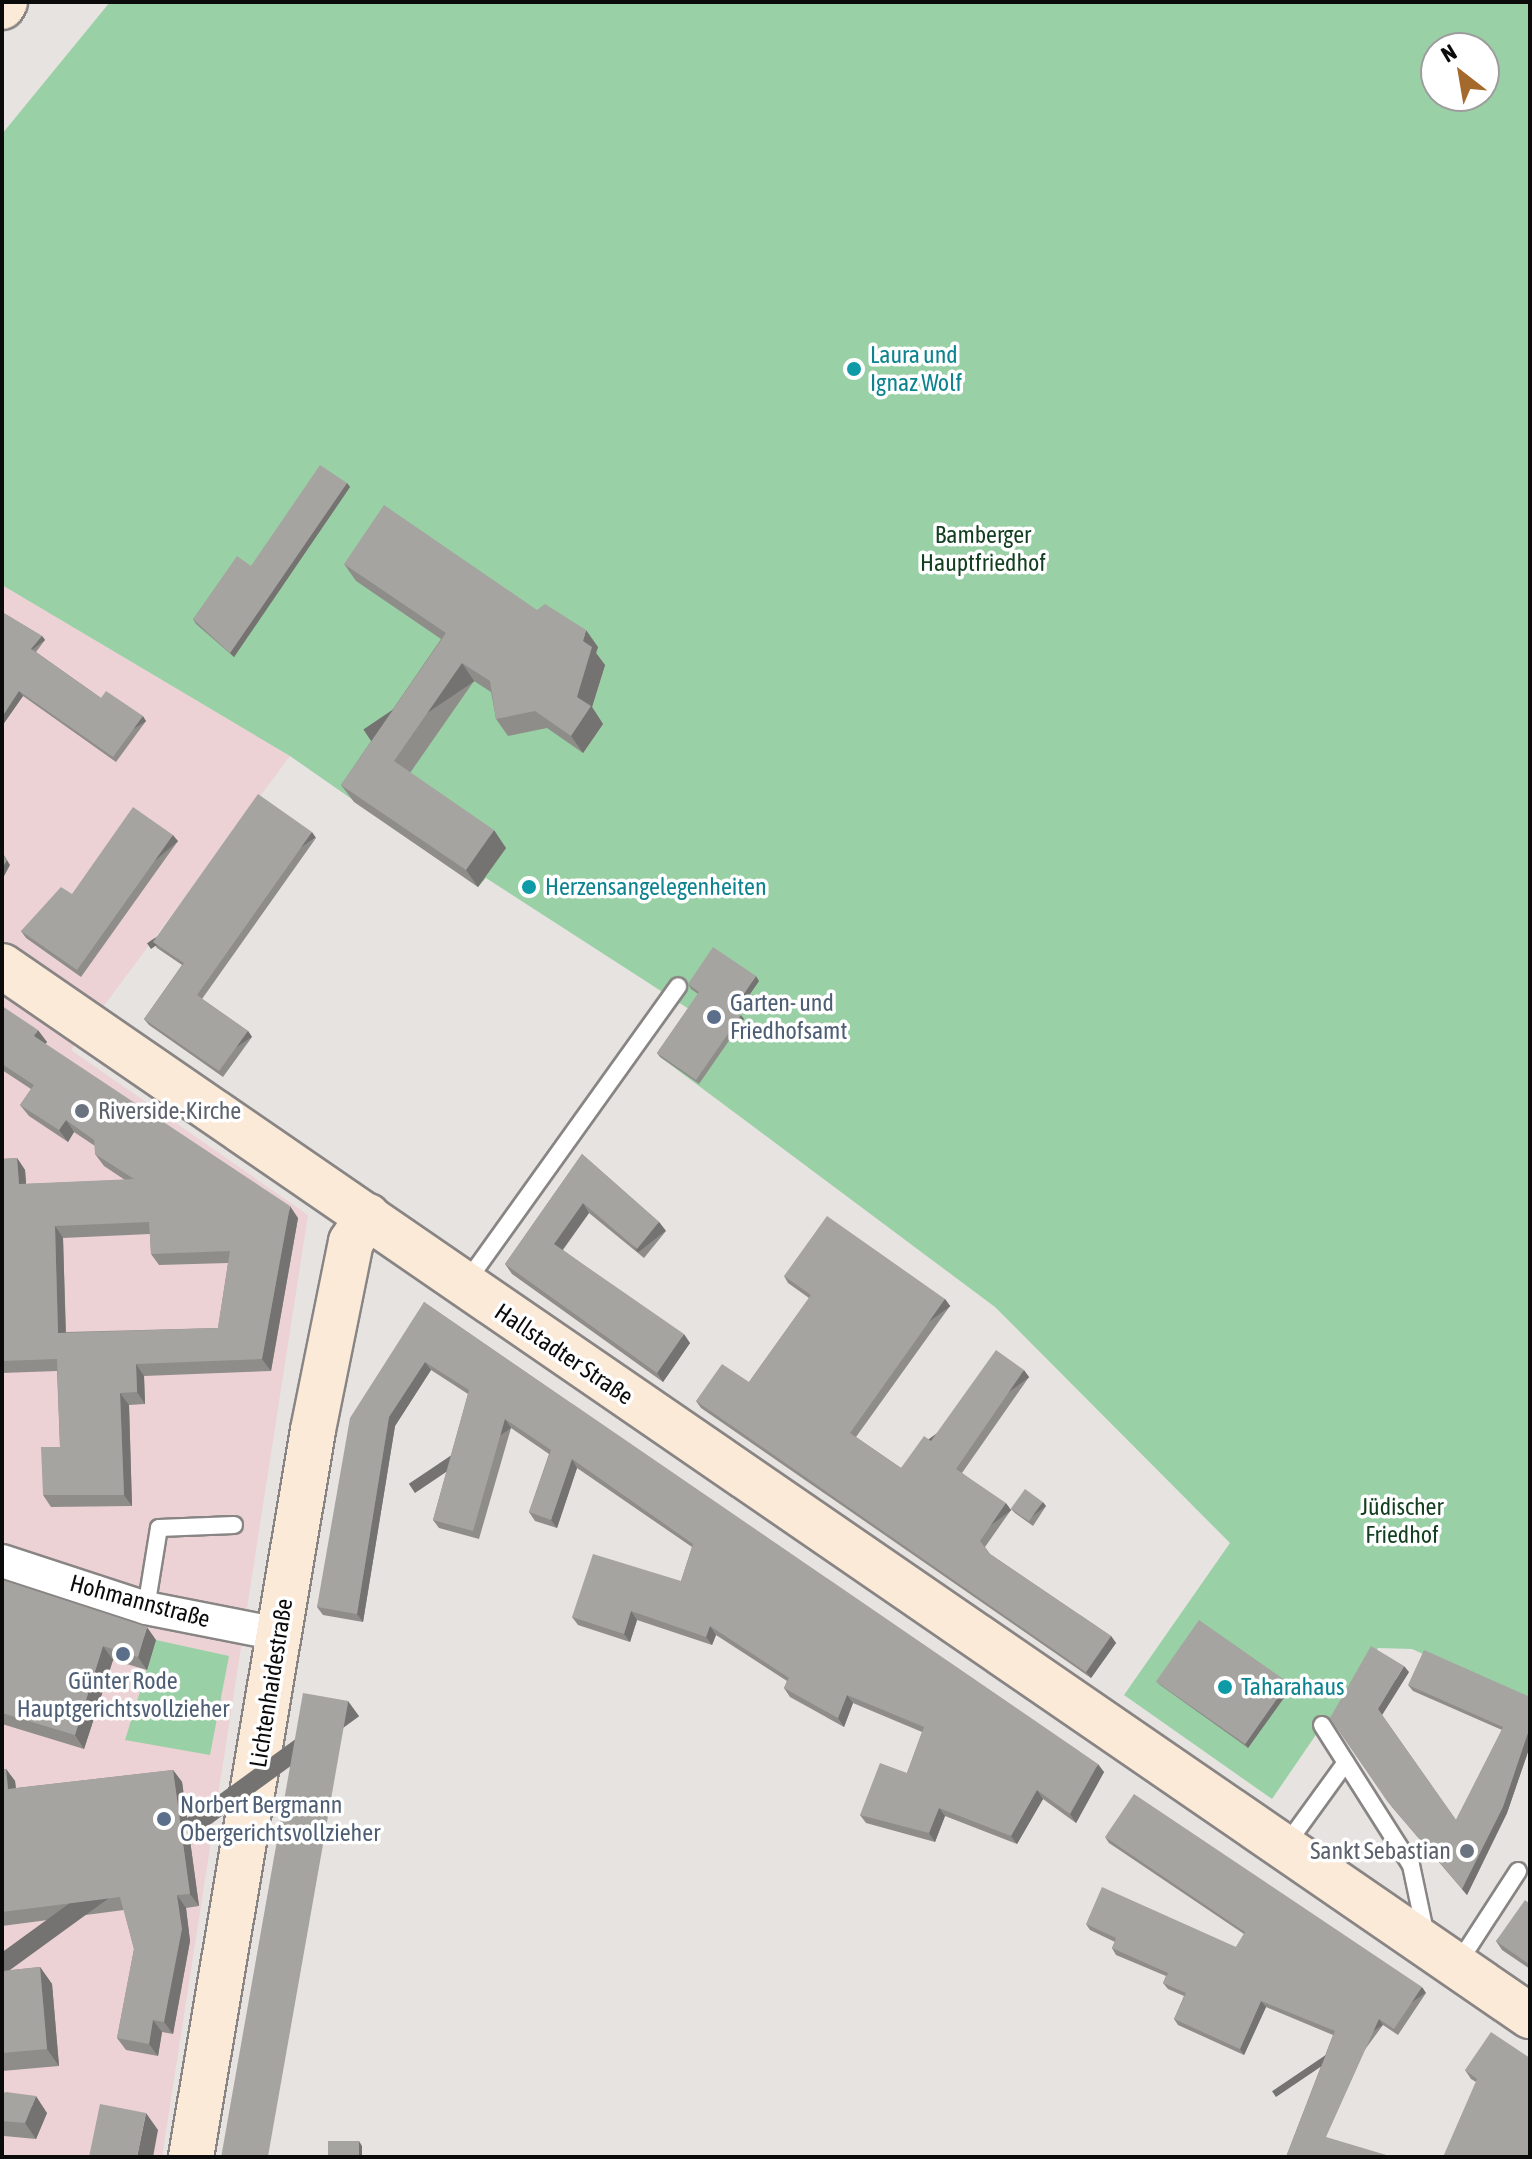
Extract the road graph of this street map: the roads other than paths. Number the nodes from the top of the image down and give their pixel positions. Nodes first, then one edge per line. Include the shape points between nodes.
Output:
1 (2, 966) edge
2 (678, 986) dead end
3 (368, 1216) junction
4 (464, 1285) junction
5 (234, 1525) dead end
6 (2, 1561) edge
7 (146, 1608) junction
8 (279, 1634) junction
9 (1322, 1725) dead end
10 (1346, 1762) junction
11 (1284, 1847) junction
12 (1518, 1871) dead end
13 (1442, 1957) junction
14 (1530, 2016) edge
15 (191, 2157) edge

1 - 3 main road, Hallstadter Straße
2 - 4 lane
3 - 4 main road, Hallstadter Straße
3 - 8 main road, Lichtenhaidestraße via 345,1267
4 - 11 main road, Hallstadter Straße
5 - 7 lane via 159,1528
6 - 7 street, Hohmannstraße
7 - 8 street, Hohmannstraße
8 - 15 main road, Lichtenhaidestraße
9 - 10 lane
10 - 11 lane
10 - 13 lane via 1411,1865
11 - 13 main road
12 - 13 lane
13 - 14 main road

